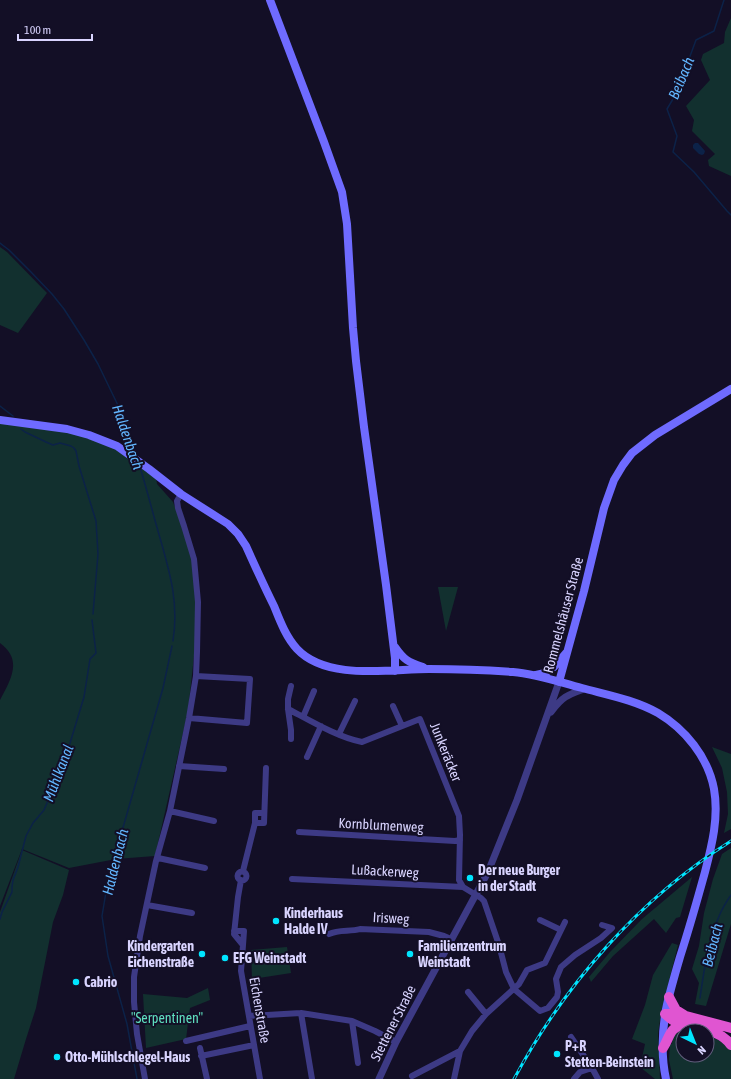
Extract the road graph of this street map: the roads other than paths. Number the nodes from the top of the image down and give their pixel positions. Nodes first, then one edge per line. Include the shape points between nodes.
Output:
1 (270, 0) edge
2 (731, 389) edge
3 (0, 420) edge
4 (181, 494) junction
5 (393, 642) junction
6 (568, 651) junction
7 (429, 669) junction
8 (395, 670) junction
9 (535, 675) junction
10 (196, 676) junction
11 (559, 682) junction
12 (291, 686) dead end
13 (584, 689) junction
14 (314, 691) dead end
15 (355, 701) dead end
16 (393, 706) dead end
17 (288, 709) junction
18 (303, 717) junction
19 (189, 718) junction
20 (546, 718) junction
21 (321, 726) junction
22 (402, 726) junction
23 (339, 734) junction
24 (291, 739) dead end
25 (307, 757) dead end
26 (179, 766) junction
27 (266, 768) dead end
28 (224, 769) dead end
29 (170, 812) junction
30 (264, 813) junction
31 (214, 821) dead end
32 (255, 823) junction
33 (300, 832) dead end
34 (460, 840) junction
35 (158, 858) junction
36 (205, 868) dead end
37 (292, 879) dead end
38 (463, 888) junction
39 (476, 895) junction
40 (147, 905) junction
41 (192, 913) dead end
42 (540, 920) dead end
43 (565, 922) dead end
44 (602, 925) dead end
45 (561, 930) junction
46 (234, 931) junction
47 (329, 934) dead end
48 (451, 939) junction
49 (243, 946) junction
50 (514, 989) junction
51 (468, 992) dead end
52 (669, 997) junction
53 (301, 1013) junction
54 (486, 1014) junction
55 (665, 1014) junction
56 (249, 1016) junction
57 (687, 1020) junction
58 (352, 1021) junction
59 (250, 1026) junction
60 (731, 1028) edge
61 (571, 1037) dead end
62 (186, 1041) dead end
63 (396, 1042) junction
64 (254, 1045) junction
65 (731, 1045) edge
66 (200, 1048) dead end
67 (663, 1048) junction
68 (460, 1051) junction
69 (202, 1056) junction
70 (358, 1063) dead end
71 (592, 1068) junction
72 (412, 1076) dead end
73 (145, 1079) edge
74 (206, 1079) edge
75 (260, 1079) edge
76 (312, 1079) edge
77 (379, 1079) edge
78 (454, 1079) edge
79 (574, 1079) edge
80 (598, 1079) edge
81 (666, 1079) edge

1 - 5 main road via 342,192 347,224 352,328
2 - 6 main road, Rommelshäuser Straße via 655,435 632,453 623,465 614,480 604,508
3 - 4 main road via 67,429 116,446
4 - 8 main road via 228,524 238,534 246,546 285,632 304,655 334,668 360,671
4 - 10 street via 177,501 178,508 194,559 198,602
5 - 7 main road via 400,654 409,662
5 - 8 main road
6 - 9 main road via 554,667 545,673
6 - 11 main road, Rommelshäuser Straße
7 - 8 main road
7 - 9 main road
9 - 11 main road
10 - 19 street
10 - 19 street via 250,679 247,723
11 - 13 main road
11 - 20 street, Rommelshäuser Straße
12 - 17 street
13 - 20 street via 560,700
13 - 52 main road via 638,703 671,722 694,745 706,766 714,789 716,821 713,841
14 - 18 street
15 - 23 street
16 - 22 street
17 - 18 street, Junkeräcker
17 - 24 street
18 - 21 street, Junkeräcker
19 - 26 street
20 - 39 street, Rommelshäuser Straße via 506,830
21 - 23 street, Junkeräcker
21 - 25 street
22 - 23 street, Junkeräcker via 362,742
22 - 34 street, Junkeräcker via 420,719 457,809
26 - 28 street
26 - 29 street
27 - 30 street
29 - 31 street
29 - 35 street
30 - 32 street via 255,813
30 - 32 street via 264,823
32 - 46 street via 243,871 238,875 241,880
33 - 34 street, Kornblumenweg
34 - 38 street, Junkeräcker via 459,880
35 - 36 street
35 - 40 street
37 - 38 street, Lußackerweg
38 - 39 street, Lußackerweg
39 - 48 street, Stettener Straße
39 - 50 street via 484,901 506,972
40 - 41 street
40 - 73 street via 134,977 137,1034
42 - 45 street
43 - 45 street
44 - 50 street via 612,928 561,967 556,979 557,997 548,1008 540,1011
45 - 50 street via 545,963 527,970
46 - 49 street
46 - 49 street, Eichenstraße via 244,931
47 - 48 street, Irisweg via 334,931 360,929 429,932
48 - 63 street, Stettener Straße
49 - 56 street, Eichenstraße via 241,971
50 - 54 street
51 - 54 street
52 - 55 main road
52 - 57 highway via 676,1010
53 - 56 street
53 - 58 street
53 - 76 street
54 - 68 street
55 - 57 highway
55 - 67 main road
56 - 59 street, Eichenstraße
57 - 60 highway
57 - 65 highway via 718,1033
57 - 67 highway via 671,1032
58 - 63 street
58 - 70 street
59 - 62 street
59 - 64 street, Eichenstraße
61 - 71 street
63 - 77 street, Stettener Straße
64 - 69 street
64 - 75 street, Eichenstraße
66 - 69 street
67 - 81 main road
68 - 72 street
68 - 78 street
69 - 74 street
71 - 79 street via 580,1072
71 - 80 street

